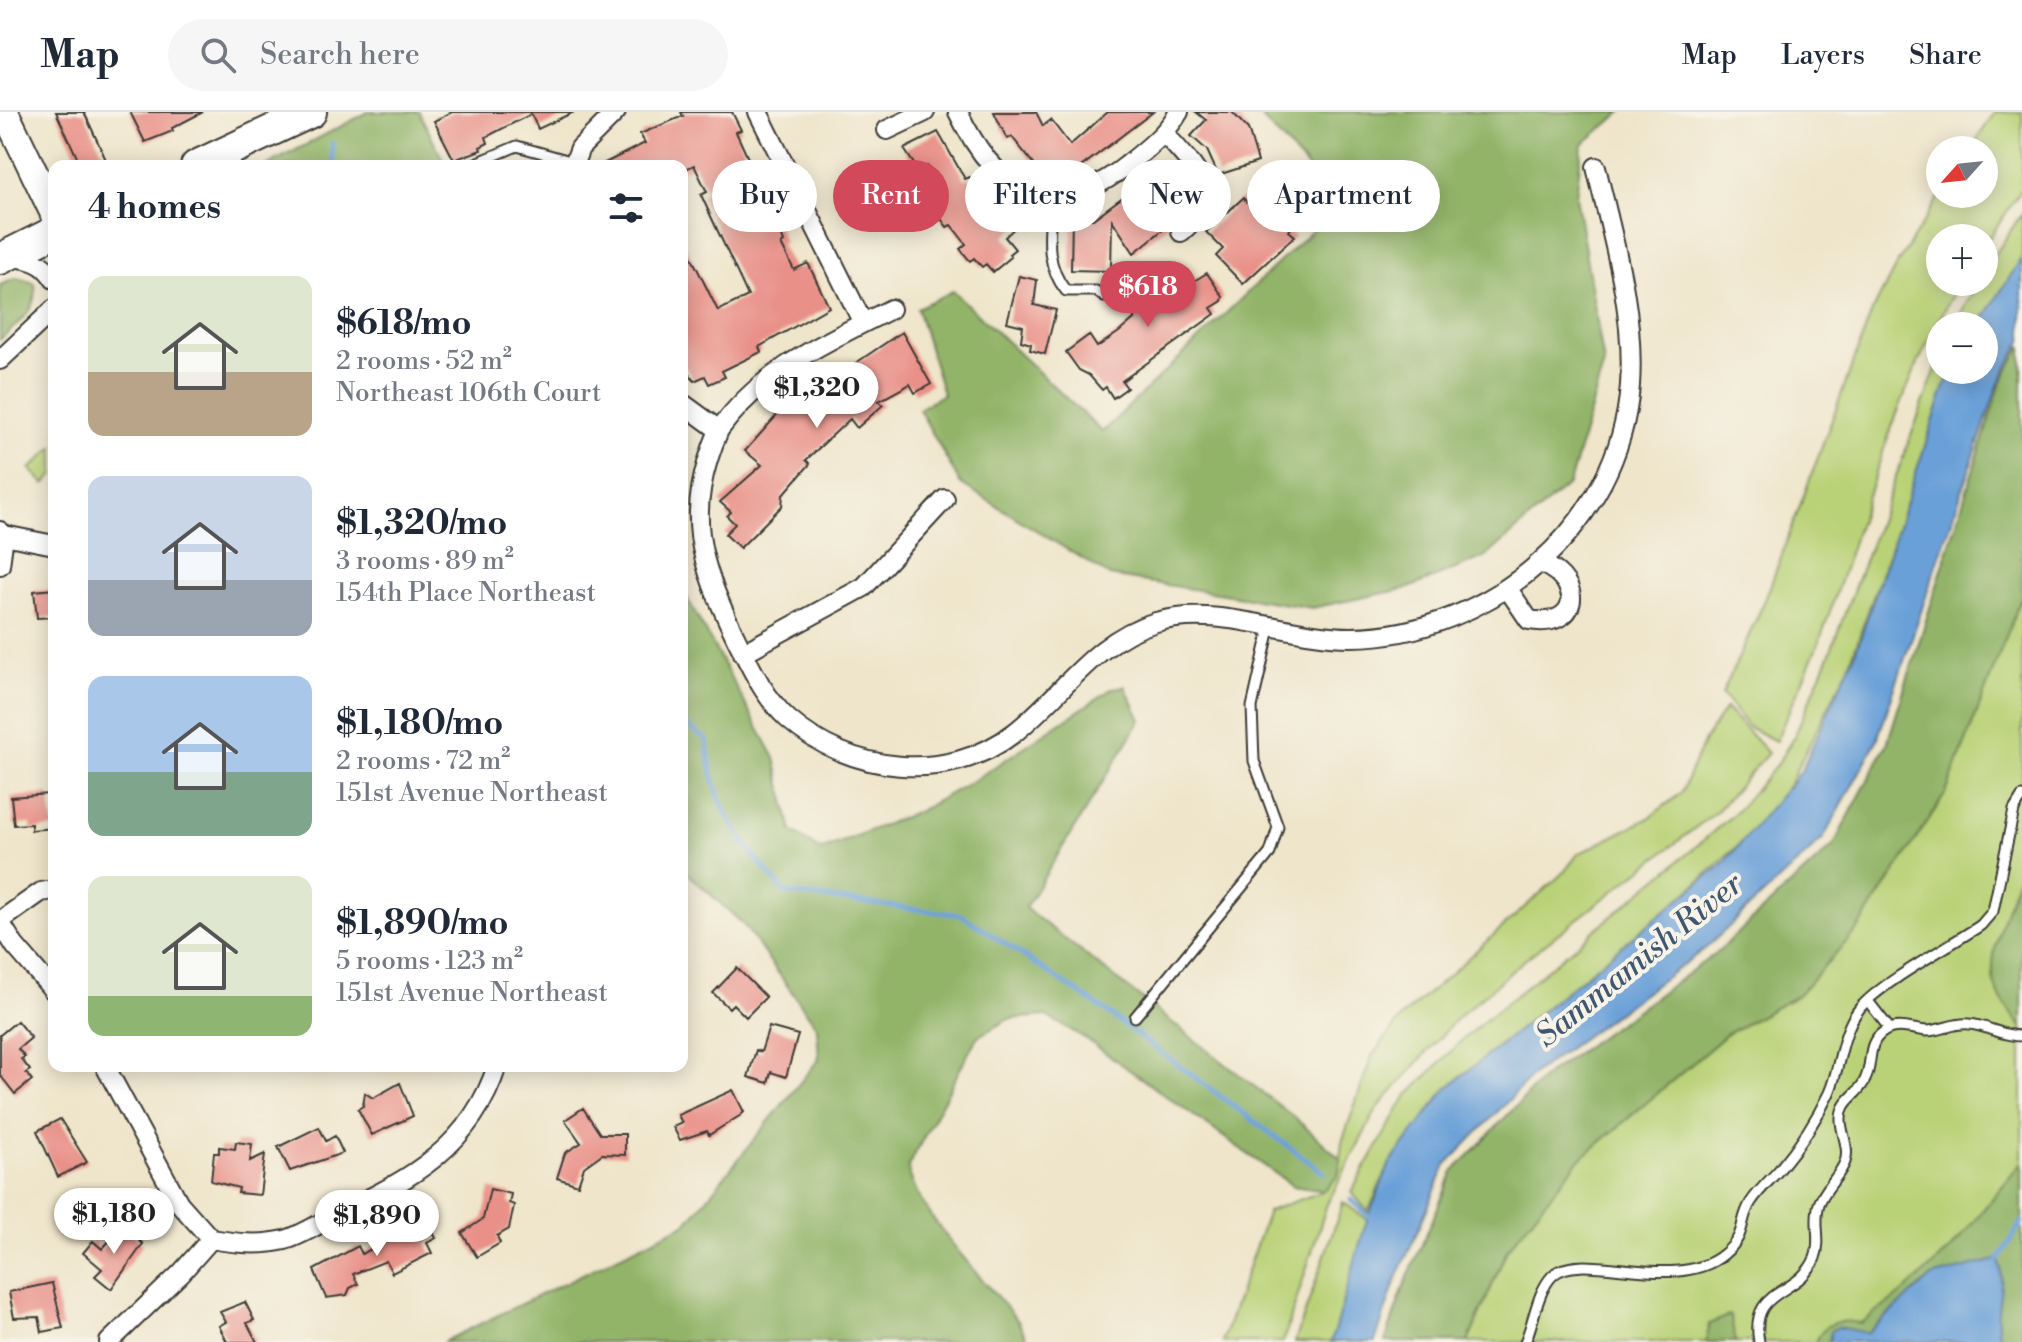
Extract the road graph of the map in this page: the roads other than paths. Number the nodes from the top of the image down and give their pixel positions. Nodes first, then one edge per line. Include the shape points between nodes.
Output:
1 (5, 112) edge
2 (309, 112) edge
3 (616, 112) edge
4 (758, 112) edge
5 (925, 112) edge
6 (958, 112) edge
7 (1179, 112) edge
8 (887, 130) dead end
9 (1164, 133) junction
10 (209, 160) edge
11 (484, 160) edge
12 (561, 160) edge
13 (576, 160) edge
14 (986, 160) edge
15 (1189, 160) edge
16 (1596, 167) dead end
17 (1105, 181) edge
18 (48, 202) edge
19 (1049, 232) edge
20 (48, 235) edge
21 (3, 257) edge
22 (48, 270) edge
23 (1104, 297) dead end
24 (891, 309) dead end
25 (48, 315) edge
26 (863, 323) junction
27 (0, 360) edge
28 (688, 407) edge
29 (719, 430) junction
30 (945, 499) dead end
31 (2, 533) edge
32 (48, 544) edge
33 (1543, 564) junction
34 (0, 565) edge
35 (1508, 589) junction
36 (1270, 628) junction
37 (743, 653) junction
38 (2022, 797) edge
39 (48, 891) edge
40 (0, 921) edge
41 (48, 984) edge
42 (1868, 1001) junction
43 (1135, 1017) dead end
44 (1889, 1028) junction
45 (2022, 1036) edge
46 (108, 1072) edge
47 (494, 1072) edge
48 (211, 1239) junction
49 (109, 1342) edge
50 (1525, 1342) edge
51 (1759, 1342) edge

1 - 18 street
2 - 10 main road
3 - 13 street via 595,130
4 - 26 street
5 - 8 street
6 - 14 street
7 - 9 street
9 - 15 street
9 - 17 street
11 - 12 lane via 517,146
16 - 33 street via 1626,305 1630,386 1613,458 1586,509
19 - 23 lane via 1053,275 1066,291 1096,291
20 - 21 main road
21 - 22 street via 35,261
24 - 26 street
25 - 27 street
26 - 29 street via 789,362 755,387
28 - 29 street
29 - 37 street via 704,466 698,511 701,549 712,588
30 - 37 street via 864,587
31 - 32 street
31 - 34 street
33 - 35 street
33 - 35 street via 1560,572 1571,586 1563,616 1546,623 1529,620
35 - 36 street via 1413,631 1349,637
36 - 37 street via 1184,617 1156,622 1110,644 1032,719 995,746 915,767 857,759 818,742 766,695
36 - 43 lane via 1252,707 1254,761 1278,827 1270,853
38 - 42 lane via 2014,810 1993,911 1981,925
39 - 40 street
40 - 41 street
42 - 44 lane
42 - 50 lane via 1845,1037 1830,1091 1806,1135 1750,1204 1742,1235 1723,1255 1705,1266 1669,1274 1571,1268 1554,1273
44 - 45 lane via 1930,1031 1970,1023 2004,1036
44 - 51 lane via 1870,1048 1866,1079 1844,1102 1840,1118 1846,1160 1820,1203 1814,1260 1796,1281 1765,1301 1758,1313
46 - 48 street via 179,1203
47 - 48 street via 468,1125 448,1149 406,1181 286,1239 242,1244
48 - 49 street

